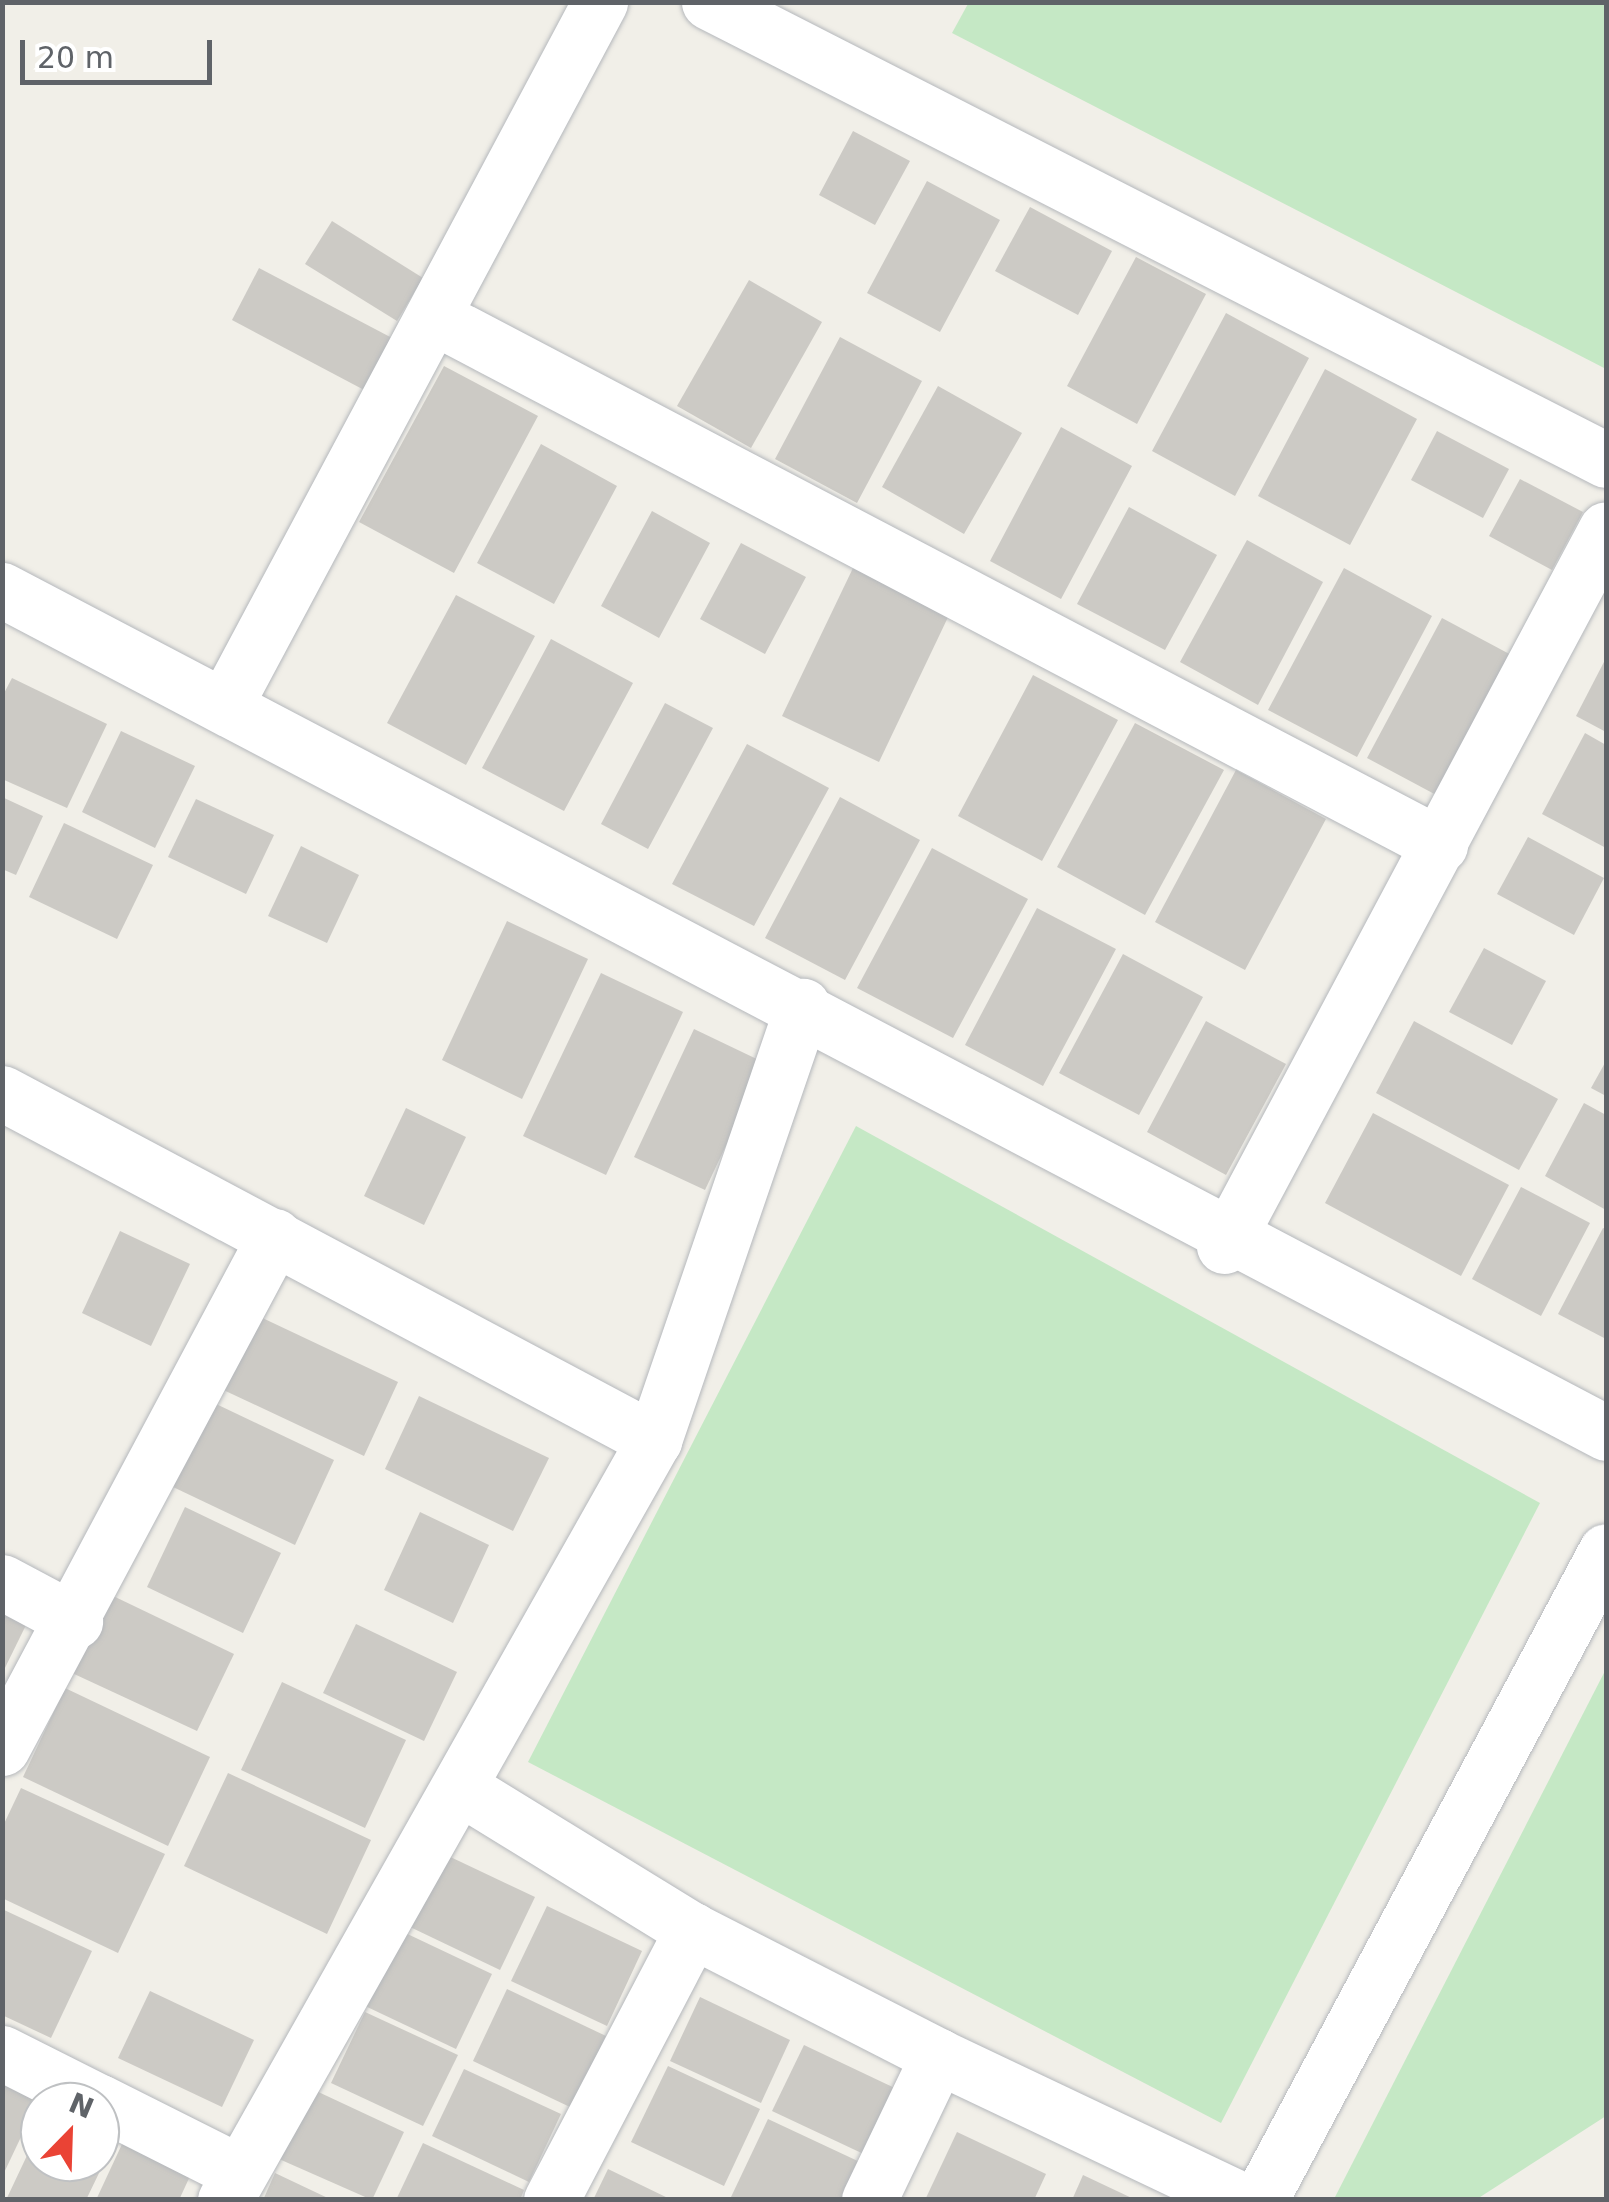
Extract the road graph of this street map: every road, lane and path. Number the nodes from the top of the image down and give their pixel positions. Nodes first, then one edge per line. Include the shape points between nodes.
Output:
1 (600, 2) edge
2 (709, 2) edge
3 (436, 318) junction
4 (1606, 460) edge
5 (1606, 529) edge
6 (2, 590) edge
7 (225, 705) junction
8 (1440, 846) junction
9 (803, 1006) junction
10 (2, 1093) edge
11 (274, 1236) junction
12 (1228, 1240) junction
13 (1606, 1434) edge
14 (654, 1440) junction
15 (1606, 1551) edge
16 (2, 1582) edge
17 (75, 1620) junction
18 (2, 1748) edge
19 (461, 1788) junction
20 (692, 1930) junction
21 (2, 2054) edge
22 (938, 2056) junction
23 (59, 2082) edge
24 (120, 2115) edge
25 (232, 2186) edge
26 (552, 2200) edge
27 (869, 2200) edge
28 (1241, 2200) edge
29 (1260, 2200) edge

1 - 3 street
2 - 4 street
3 - 7 street
3 - 8 street
5 - 8 street
6 - 7 street
7 - 9 street
8 - 12 street
9 - 12 street
9 - 14 street
10 - 11 street
11 - 14 street
11 - 17 street
12 - 13 street
14 - 19 street
15 - 29 street
16 - 17 street
17 - 18 street
19 - 20 street
19 - 25 street
20 - 22 street
20 - 26 street
21 - 23 street
22 - 27 street
22 - 28 street
24 - 25 street

